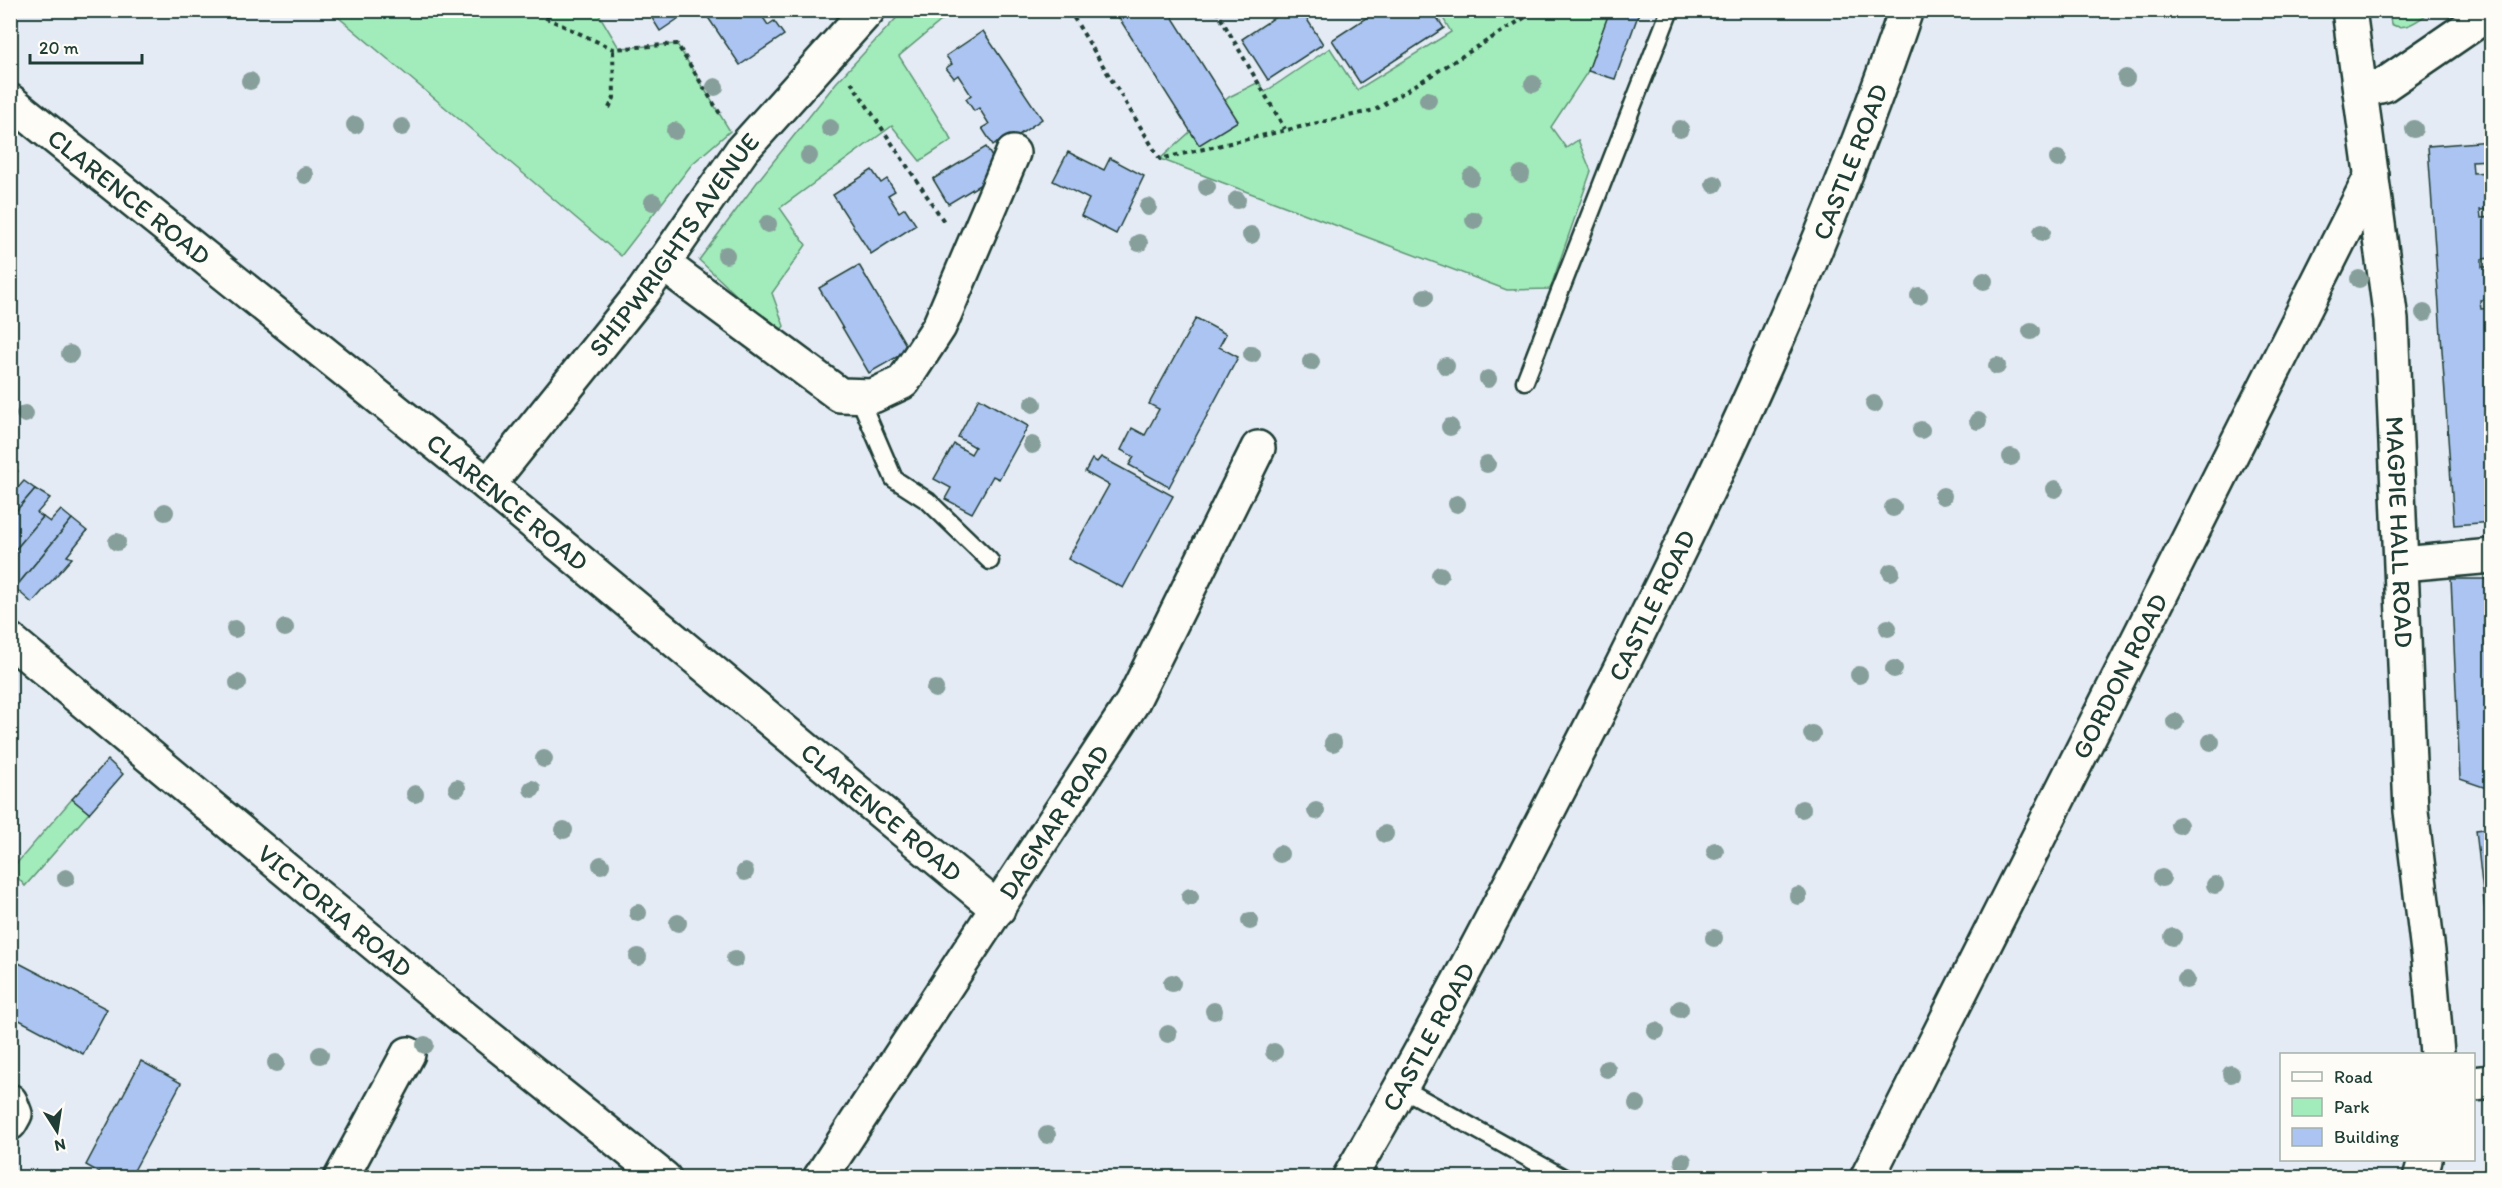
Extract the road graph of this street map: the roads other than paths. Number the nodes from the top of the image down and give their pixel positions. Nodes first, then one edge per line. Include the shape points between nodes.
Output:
1 (868, 10) edge
2 (1670, 10) edge
3 (1906, 10) edge
4 (2349, 10) edge
5 (2488, 22) edge
6 (2360, 91) junction
7 (10, 101) edge
8 (1013, 153) dead end
9 (2372, 175) junction
10 (662, 263) junction
11 (1525, 381) dead end
12 (858, 395) junction
13 (1258, 448) dead end
14 (488, 485) junction
15 (2492, 556) edge
16 (990, 561) dead end
17 (2402, 564) junction
18 (10, 640) edge
19 (998, 909) junction
20 (2437, 1053) edge
21 (408, 1054) dead end
22 (2492, 1082) edge
23 (2475, 1084) edge
24 (1402, 1088) junction
25 (10, 1101) edge
26 (10, 1123) edge
27 (2425, 1161) edge
28 (340, 1178) edge
29 (664, 1178) edge
30 (820, 1178) edge
31 (1349, 1178) edge
32 (1564, 1178) edge
33 (1867, 1178) edge
34 (2420, 1178) edge

1 - 10 street, SHIPWRIGHTS AVENUE via 742,150
2 - 11 lane
3 - 24 street, CASTLE ROAD via 1842,188 1766,367 1672,567 1477,950
4 - 6 street, MAGPIE HALL ROAD
5 - 6 street via 2384,86
6 - 9 street, MAGPIE HALL ROAD
7 - 14 street, CLARENCE ROAD
8 - 12 street via 939,327 903,382 873,396
9 - 17 street, MAGPIE HALL ROAD via 2391,320
9 - 33 street, GORDON ROAD
10 - 12 street via 840,395
10 - 14 street, SHIPWRIGHTS AVENUE
12 - 16 lane via 894,479 928,501
13 - 19 street, DAGMAR ROAD via 1132,703
14 - 19 street, CLARENCE ROAD
15 - 17 street
17 - 20 street, MAGPIE HALL ROAD via 2411,811
18 - 29 street, VICTORIA ROAD via 438,997
19 - 30 street, DAGMAR ROAD
21 - 28 street
22 - 23 street
24 - 31 street, CASTLE ROAD
24 - 32 lane
25 - 26 street via 15,1114
27 - 34 street

